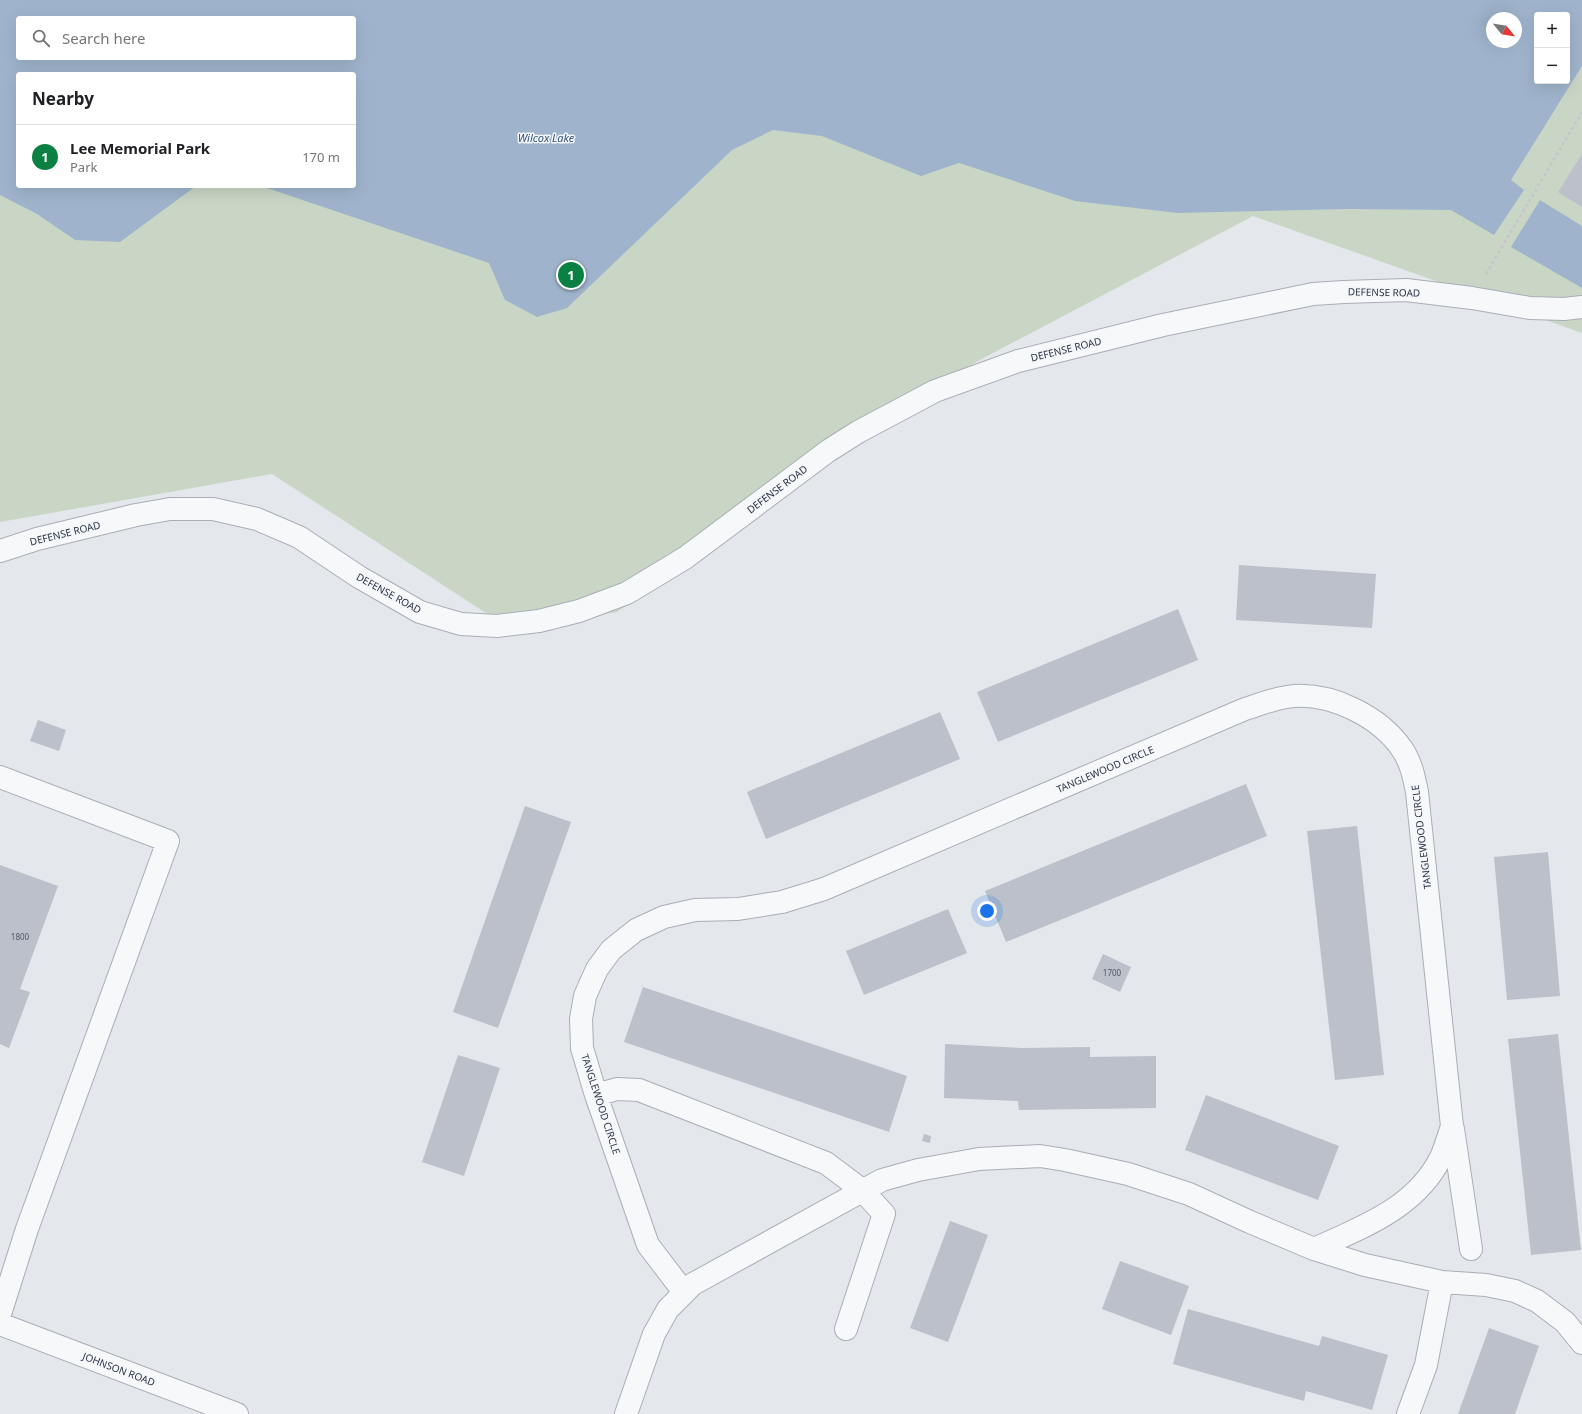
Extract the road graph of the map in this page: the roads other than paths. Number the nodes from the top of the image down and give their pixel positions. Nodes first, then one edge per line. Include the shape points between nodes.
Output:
1 (1582, 307) edge
2 (0, 551) edge
3 (0, 777) edge
4 (596, 1095) junction
5 (1452, 1126) junction
6 (862, 1190) junction
7 (1314, 1249) junction
8 (1471, 1249) dead end
9 (1442, 1282) junction
10 (684, 1292) junction
11 (0, 1314) edge
12 (0, 1324) edge
13 (846, 1329) dead end
14 (1582, 1343) edge
15 (237, 1414) edge
16 (626, 1414) edge
17 (1408, 1414) edge

1 - 2 street, DEFENSE ROAD via 1530,308 1406,290 1313,294 1163,325 1018,361 934,390 858,432 828,451 686,558 627,593 579,611 539,621 497,626 461,624 420,612 359,577 299,537 257,519 213,509 170,509 136,515 37,539
3 - 11 street via 168,841 28,1229
4 - 5 street, TANGLEWOOD CIRCLE via 582,1048 581,1019 585,996 597,969 611,950 636,930 664,917 695,910 738,909 782,902 824,889 1245,710 1272,700 1295,696 1324,698 1352,707 1381,726 1402,749 1413,772
4 - 6 street via 617,1089 639,1090 826,1163
4 - 10 street, TANGLEWOOD CIRCLE via 648,1245
5 - 7 street, TANGLEWOOD CIRCLE via 1442,1155 1425,1182 1403,1204 1376,1220
5 - 8 street
6 - 7 street via 882,1180 918,1170 979,1159 1040,1156 1135,1176 1189,1194
6 - 10 street via 693,1284
6 - 13 street via 884,1214
7 - 9 street via 1365,1265
9 - 14 street via 1486,1285 1515,1291 1537,1301 1565,1322
9 - 17 street via 1426,1365
10 - 16 street via 668,1309 654,1334
12 - 15 street, JOHNSON ROAD

